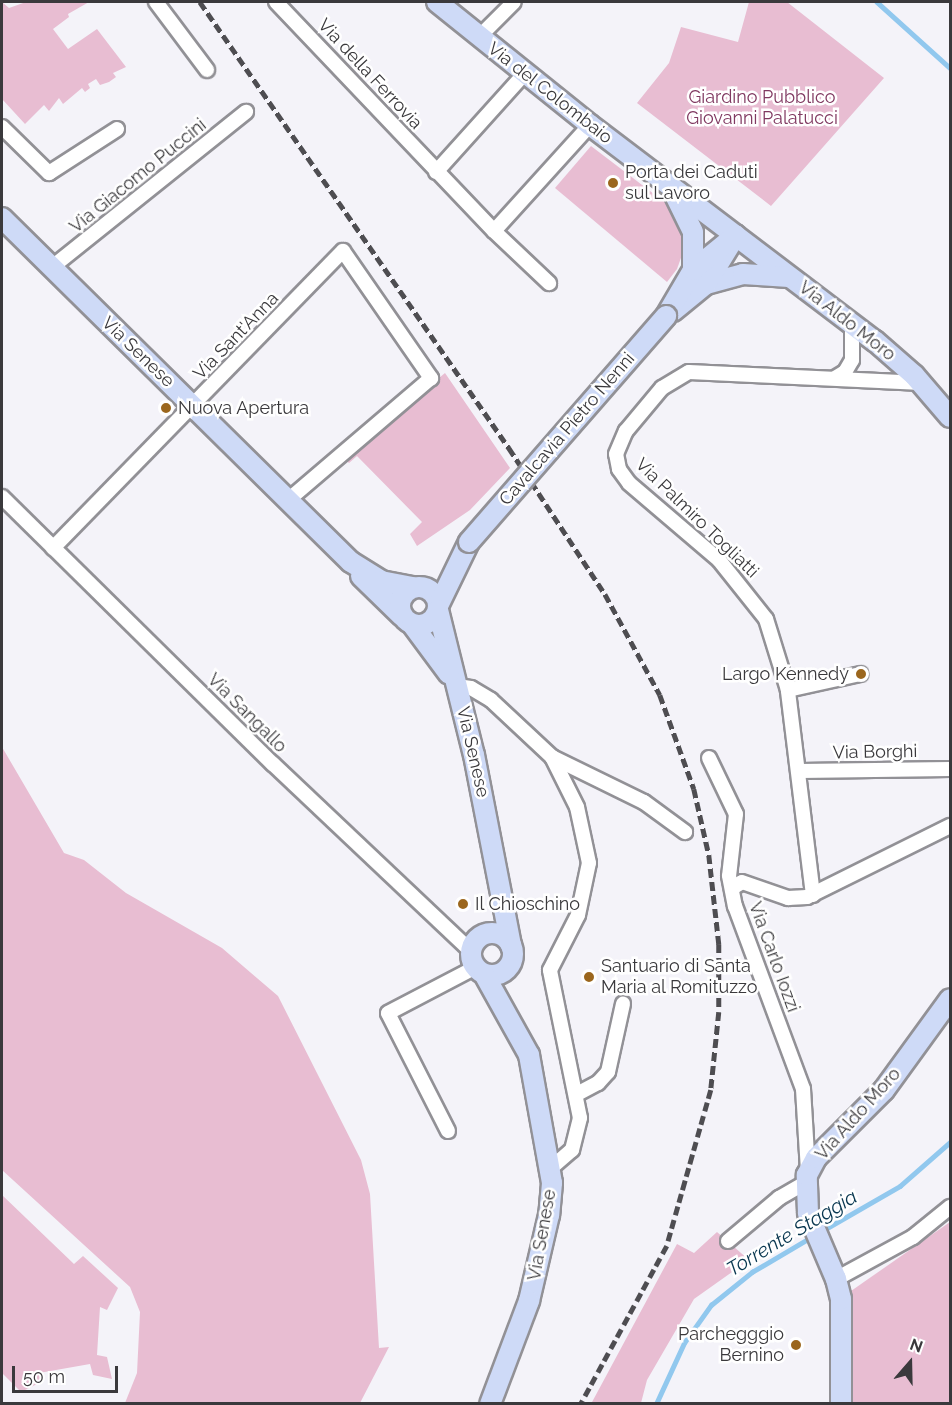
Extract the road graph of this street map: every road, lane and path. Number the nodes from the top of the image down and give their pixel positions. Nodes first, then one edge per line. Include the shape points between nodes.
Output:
1 (156, 2) edge
2 (276, 2) edge
3 (437, 2) edge
4 (514, 2) edge
5 (479, 37) junction
6 (207, 70) dead end
7 (525, 74) junction
8 (246, 112) dead end
9 (590, 125) junction
10 (2, 128) edge
11 (117, 129) dead end
12 (436, 172) junction
13 (669, 185) junction
14 (2, 218) edge
15 (494, 231) junction
16 (736, 235) junction
17 (51, 268) junction
18 (700, 277) junction
19 (791, 278) junction
20 (549, 283) dead end
21 (852, 323) junction
22 (835, 378) junction
23 (921, 383) junction
24 (193, 406) junction
25 (951, 417) edge
26 (2, 497) edge
27 (288, 500) junction
28 (469, 542) junction
29 (53, 548) junction
30 (351, 562) junction
31 (417, 587) junction
32 (438, 608) junction
33 (407, 620) junction
34 (860, 674) dead end
35 (457, 686) junction
36 (788, 690) junction
37 (552, 757) junction
38 (709, 758) dead end
39 (951, 769) edge
40 (800, 771) junction
41 (951, 826) edge
42 (685, 832) dead end
43 (734, 887) junction
44 (502, 889) junction
45 (813, 895) junction
46 (490, 933) junction
47 (511, 946) junction
48 (477, 964) junction
49 (506, 970) junction
50 (951, 999) edge
51 (623, 1004) dead end
52 (517, 1027) junction
53 (577, 1095) junction
54 (448, 1131) dead end
55 (551, 1168) junction
56 (807, 1177) junction
57 (951, 1208) edge
58 (728, 1241) dead end
59 (833, 1272) junction
60 (490, 1404) edge
61 (841, 1404) edge

1 - 6 street
2 - 12 street, Via della Ferrovia
3 - 5 main road, Via del Colombaio
4 - 5 street, Via del Colombaio
5 - 7 main road, Via del Colombaio
7 - 9 main road, Via del Colombaio
7 - 12 street
8 - 17 street, Via Giacomo Puccini
9 - 13 main road, Via del Colombaio
9 - 15 street
10 - 11 street via 49,173
12 - 15 street, Via della Ferrovia
13 - 16 main road, Via del Colombaio
13 - 18 main road via 693,232
14 - 17 main road, Via Senese
15 - 20 street, Via della Ferrovia
16 - 18 main road, Cavalcavia Pietro Nenni
16 - 19 main road, Via Aldo Moro
17 - 24 main road, Via Senese
18 - 19 main road, Cavalcavia Pietro Nenni via 743,274
18 - 28 main road, Cavalcavia Pietro Nenni, bridge
19 - 21 main road, Via Aldo Moro
21 - 22 street via 852,360 845,372
21 - 23 main road, Via Aldo Moro
22 - 23 street, Via Palmiro Togliatti
22 - 36 street, Via Palmiro Togliatti via 711,370 681,375 626,431 616,454 619,469 629,483 719,560 752,598 771,632
23 - 25 main road, Via Aldo Moro
24 - 27 main road, Via Senese
24 - 27 street, Via Sant'Anna via 343,251 431,378
24 - 29 street, Via Sant'Anna
26 - 29 street, Via Sangallo
27 - 30 main road, Via Senese
28 - 31 main road, Cavalcavia Pietro Nenni
28 - 32 main road, Cavalcavia Pietro Nenni
29 - 48 street, Via Sangallo
30 - 31 main road, Via Senese via 376,579
30 - 33 main road, Via Senese
31 - 32 main road via 435,595
31 - 33 main road via 400,599
32 - 33 main road via 431,621
32 - 35 main road, Via Senese
33 - 35 main road, Via Senese
34 - 36 street
35 - 37 street via 471,688 491,700
35 - 44 main road, Via Senese
36 - 40 street, Via Palmiro Togliatti
37 - 42 street via 644,802
37 - 53 street via 572,793 589,852 583,902 550,970
38 - 43 street, Via Carlo Iozzi via 736,814 729,876
39 - 40 street, Via Borghi
40 - 45 street, Via Palmiro Togliatti
41 - 45 street
43 - 45 street via 742,882 788,898
43 - 56 street, Via Carlo Iozzi via 737,913 803,1089
44 - 46 main road, Via Senese
44 - 47 main road, Via Senese
46 - 47 main road via 502,936
46 - 48 main road via 478,939
47 - 49 main road, Via Senese via 512,959
48 - 49 main road
48 - 52 main road, Via Senese
48 - 54 street via 388,1013
49 - 52 main road, Via Senese via 505,987
50 - 56 main road, Via Aldo Moro via 884,1090
51 - 53 street via 608,1071 598,1083
52 - 55 main road, Via Senese via 531,1062
53 - 55 street via 580,1118 576,1143 563,1162
55 - 60 main road, Via Senese via 549,1215 530,1301
56 - 58 street
56 - 59 main road via 808,1213
57 - 59 street via 913,1237
59 - 61 main road via 842,1317

